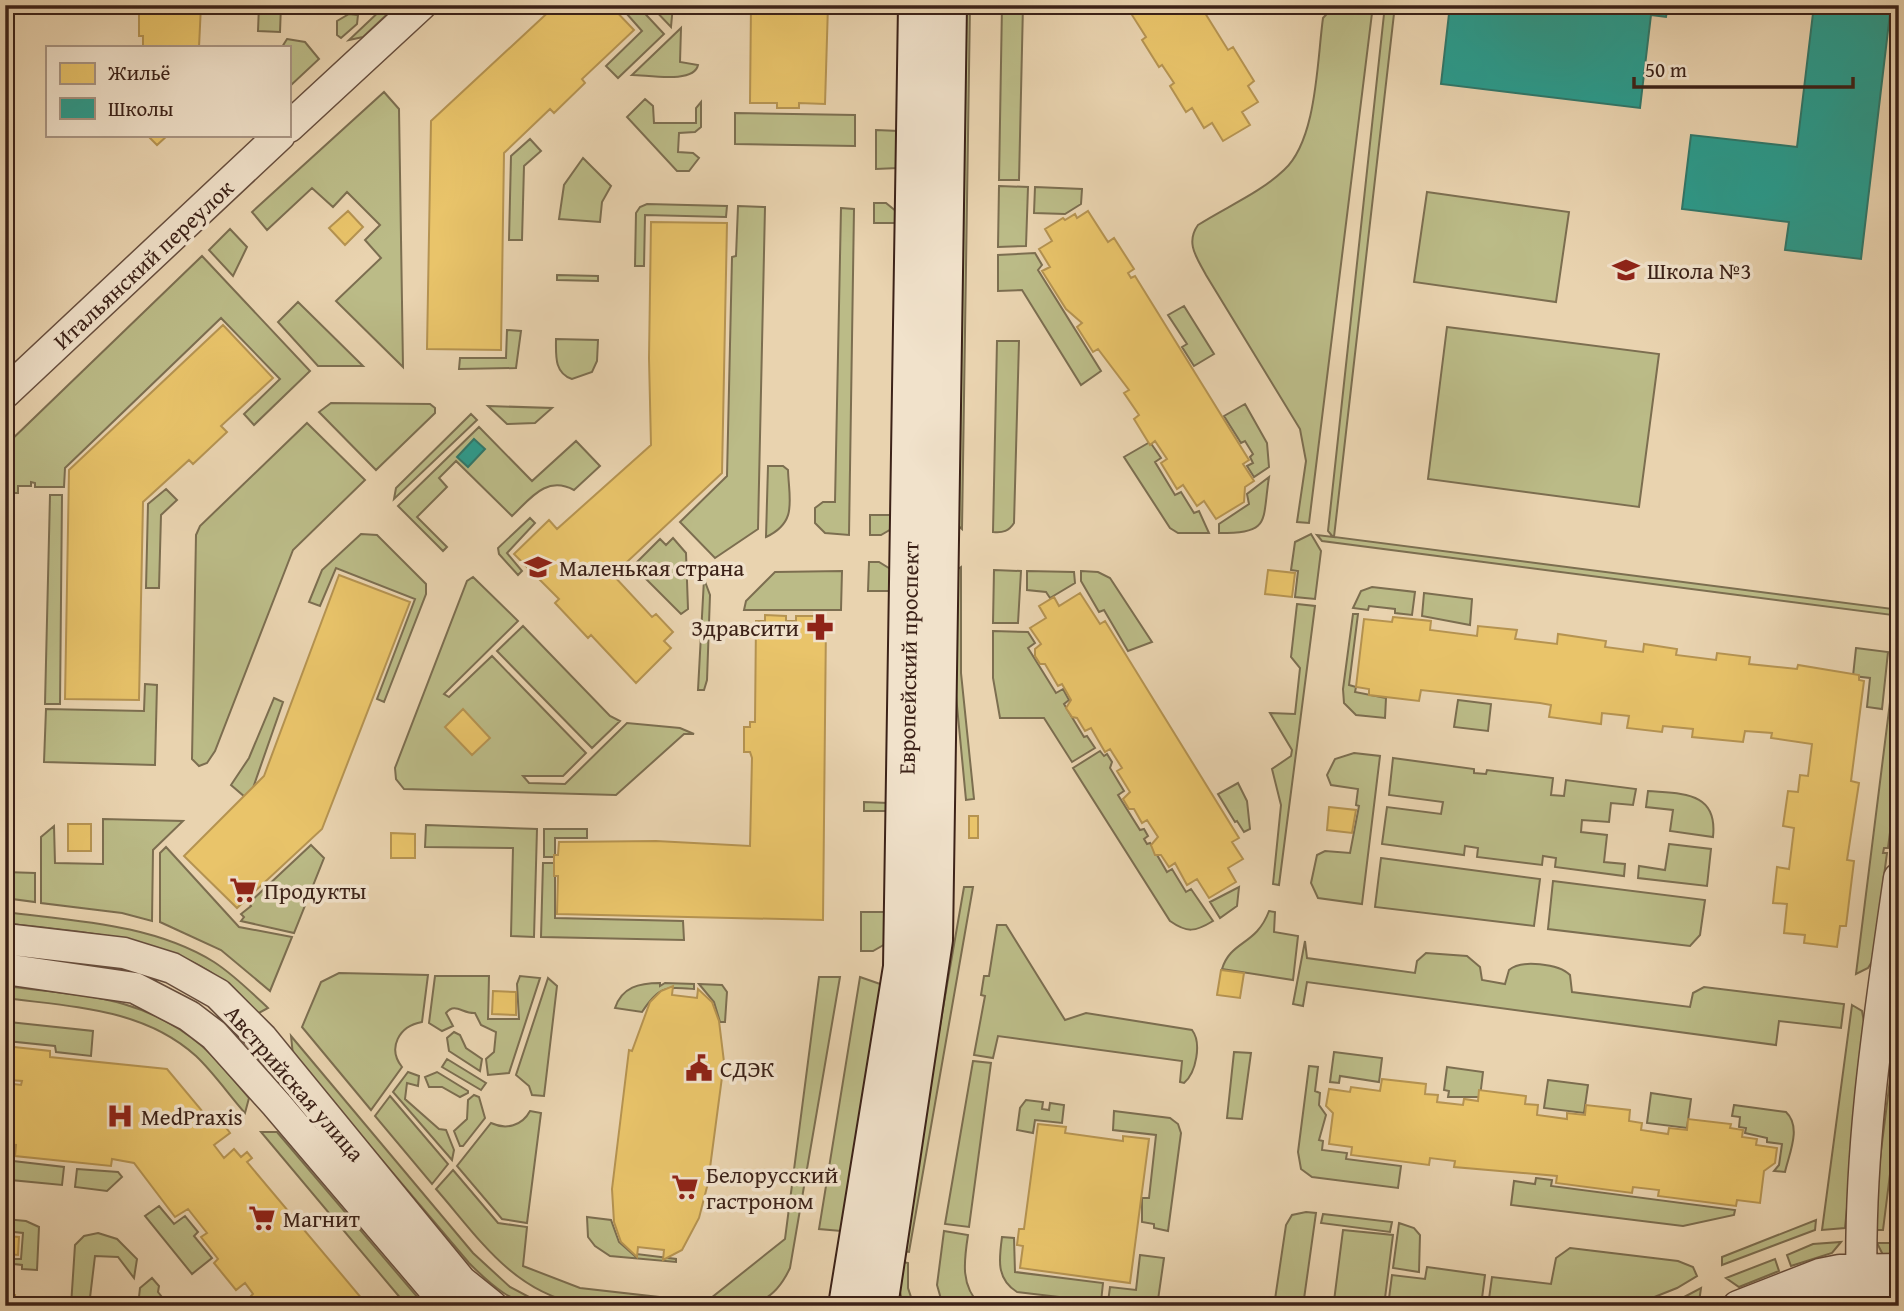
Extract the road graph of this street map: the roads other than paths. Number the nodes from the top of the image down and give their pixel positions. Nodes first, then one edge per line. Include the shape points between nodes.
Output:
1 (421, 5) edge
2 (918, 5) edge
3 (947, 5) edge
4 (290, 126) edge
5 (279, 136) edge
6 (5, 393) edge
7 (1899, 878) edge
8 (5, 939) edge
9 (5, 969) edge
10 (1899, 1269) edge
11 (1861, 1283) junction
12 (1899, 1298) edge
13 (448, 1306) edge
14 (492, 1306) edge
15 (848, 1306) edge
16 (878, 1306) edge
17 (1738, 1306) edge
18 (1816, 1306) edge

1 - 4 street
2 - 15 street, Европейский проспект via 903,967
3 - 16 street, Европейский проспект via 933,940
5 - 6 street, Итальянский переулок
7 - 11 street via 1863,1192
8 - 14 street, Австрийская улица via 124,953 172,968 218,993 262,1038 461,1280
9 - 13 street, Австрийская улица via 135,988 189,1016 214,1035
10 - 11 street
11 - 12 street
11 - 17 street via 1820,1274
11 - 18 street

